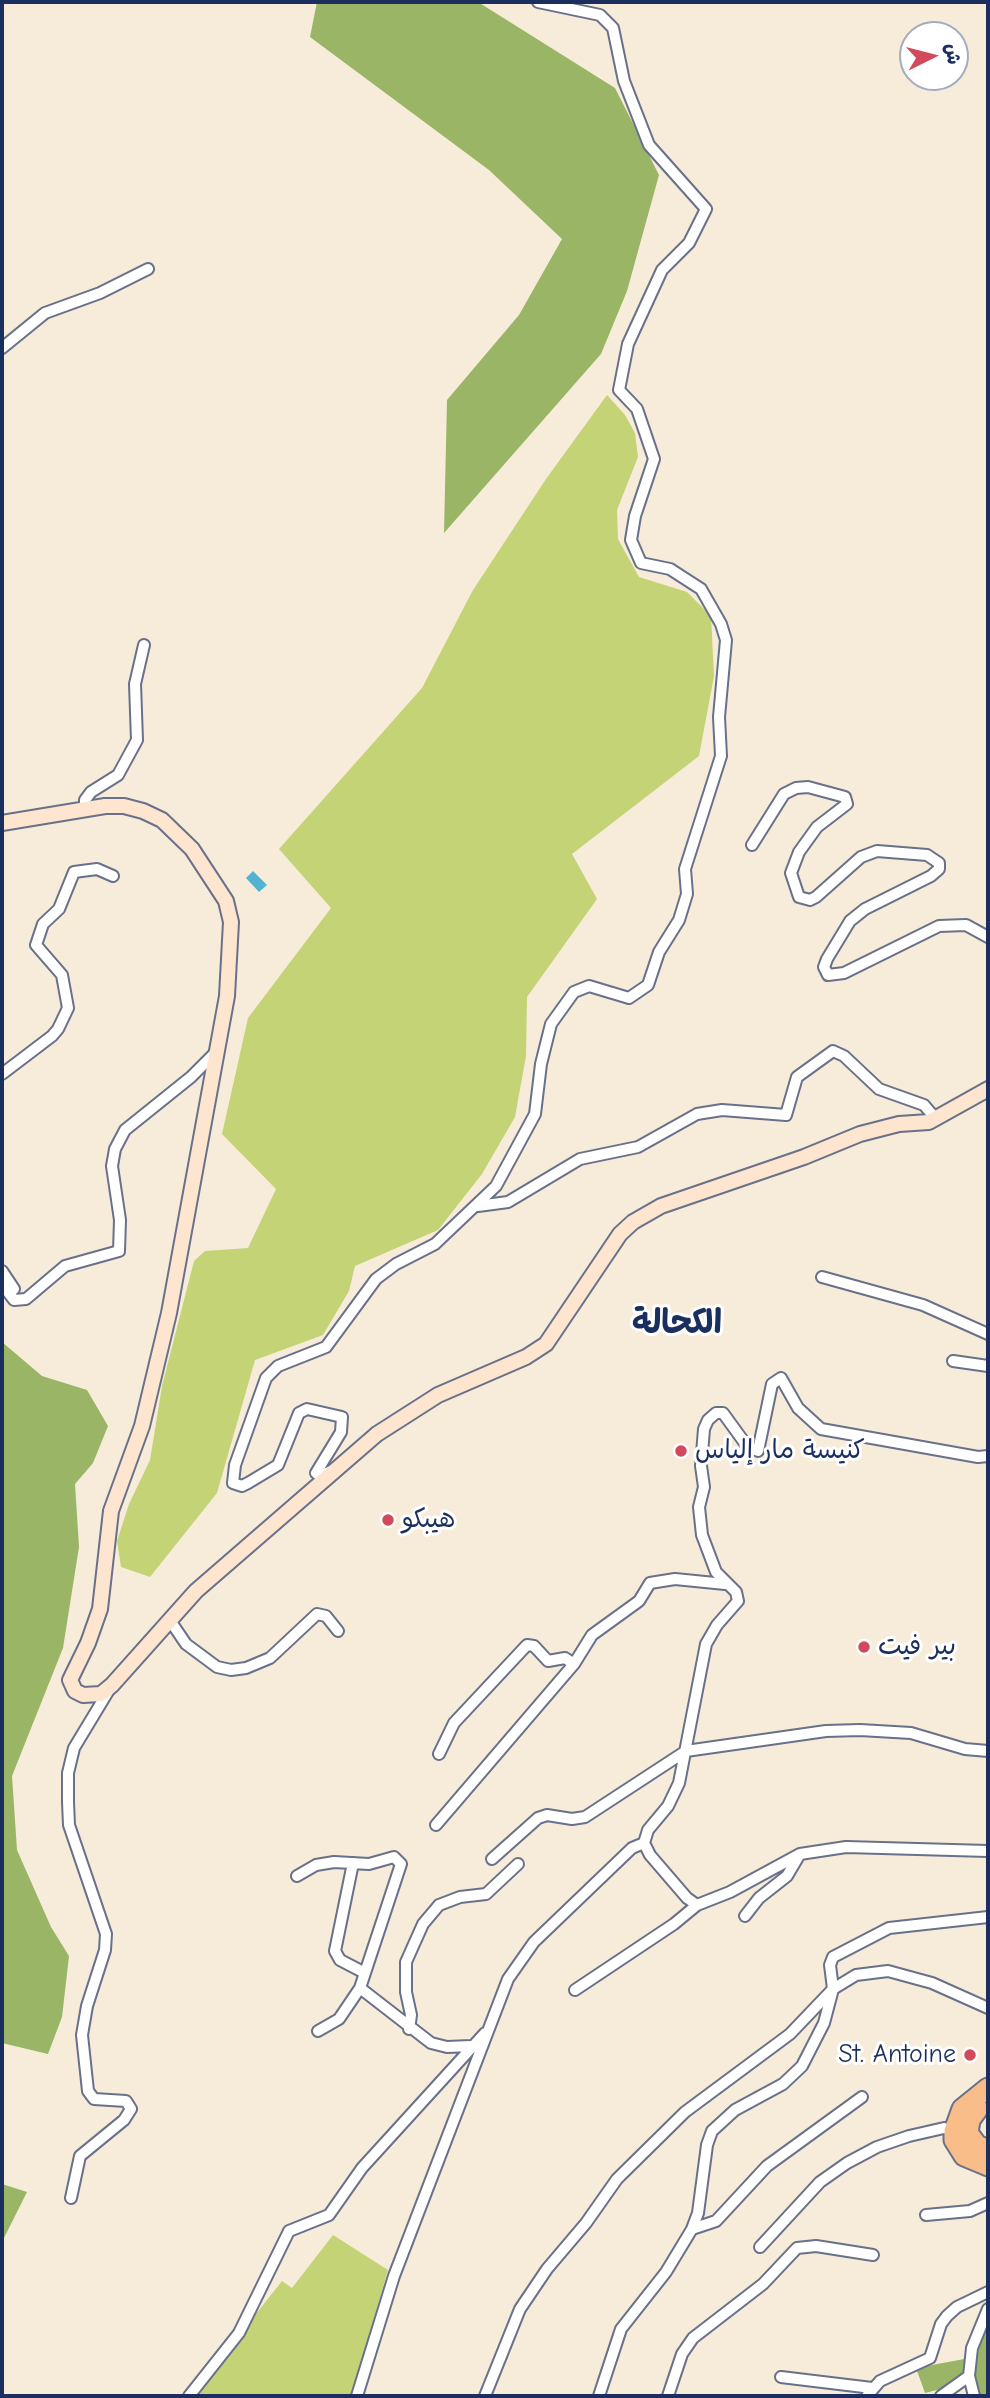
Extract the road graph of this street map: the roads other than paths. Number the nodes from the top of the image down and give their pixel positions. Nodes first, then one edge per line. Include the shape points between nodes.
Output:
1 (538, 2) edge
2 (148, 269) dead end
3 (2, 348) edge
4 (144, 645) dead end
5 (85, 808) junction
6 (2, 823) edge
7 (752, 845) dead end
8 (113, 876) dead end
9 (988, 937) edge
10 (217, 1051) junction
11 (2, 1074) edge
12 (988, 1088) edge
13 (936, 1119) junction
14 (478, 1206) junction
15 (2, 1271) edge
16 (822, 1277) dead end
17 (2, 1284) edge
18 (22, 1300) junction
19 (988, 1334) edge
20 (953, 1361) dead end
21 (988, 1366) edge
22 (988, 1456) edge
23 (334, 1470) junction
24 (726, 1584) junction
25 (169, 1619) junction
26 (338, 1631) dead end
27 (574, 1664) junction
28 (112, 1685) junction
29 (686, 1751) junction
30 (988, 1751) edge
31 (439, 1754) dead end
32 (436, 1825) dead end
33 (644, 1843) junction
34 (988, 1851) edge
35 (800, 1854) junction
36 (492, 1859) dead end
37 (353, 1863) junction
38 (518, 1864) dead end
39 (297, 1876) dead end
40 (697, 1905) junction
41 (745, 1916) dead end
42 (988, 1917) edge
43 (365, 1973) junction
44 (360, 1988) junction
45 (834, 1989) junction
46 (575, 1990) dead end
47 (988, 2008) edge
48 (409, 2029) junction
49 (318, 2031) dead end
50 (487, 2031) junction
51 (471, 2046) junction
52 (988, 2088) edge
53 (862, 2097) dead end
54 (988, 2101) edge
55 (954, 2132) junction
56 (988, 2150) edge
57 (988, 2166) edge
58 (71, 2198) dead end
59 (988, 2203) edge
60 (926, 2215) dead end
61 (692, 2228) junction
62 (761, 2247) dead end
63 (873, 2255) dead end
64 (988, 2292) edge
65 (988, 2309) edge
66 (969, 2376) junction
67 (781, 2378) dead end
68 (869, 2392) edge
69 (189, 2396) edge
70 (357, 2396) edge
71 (485, 2396) edge
72 (598, 2396) edge
73 (668, 2396) edge
74 (941, 2396) edge
75 (974, 2396) edge

1 - 14 street via 600,15 613,28 624,81 649,145 706,209 689,243 662,270 628,344 619,390 637,409 654,459 631,540 641,563 670,569 701,589 726,640 719,717 721,757 685,869 687,894 679,920 659,952 652,979 634,997 620,998 589,986 564,1003 546,1035 532,1121 499,1181
2 - 3 street via 46,313
4 - 5 street via 135,684 137,740 118,775 91,792
5 - 6 main road
5 - 10 main road via 124,806 162,820 192,849 226,901 231,922 227,996
7 - 9 street via 784,794 808,787 845,797 847,804 817,827 799,852 791,873 799,898 816,897 861,858 877,851 927,855 939,863 931,876 850,921 827,959 828,975 844,973 939,926 965,925
8 - 11 street via 97,869 74,872 59,909 43,924 36,945 62,975 68,1008 52,1036
10 - 18 street via 125,1130 115,1149 118,1251 65,1266
10 - 28 main road via 169,1313 142,1426 111,1511 100,1609 70,1680 83,1695 101,1694
12 - 13 main road
13 - 14 street via 924,1105 884,1093 833,1051 797,1077 785,1115 722,1110 697,1114 638,1147 580,1159 508,1202
13 - 23 main road via 860,1134 651,1210 620,1234 546,1344 415,1408
14 - 23 street via 435,1244 376,1279 326,1348 278,1366 266,1378 233,1483 242,1486 278,1465 299,1413 307,1409 342,1417 344,1426 316,1473 320,1476
15 - 18 street
16 - 19 street via 923,1305
17 - 18 street via 14,1300
20 - 21 street
22 - 24 street via 821,1429 798,1408 784,1380 777,1378 770,1389 758,1451 747,1446 720,1412 704,1429 704,1488 699,1507 702,1535 706,1553
23 - 25 main road
24 - 27 street via 675,1579 650,1583 639,1601 599,1627
24 - 29 street via 736,1592 738,1601 706,1644
25 - 26 street via 186,1644 217,1667 231,1670 270,1658 317,1614 326,1616
25 - 28 main road
27 - 31 street via 565,1658 548,1661 527,1644 454,1723
27 - 32 street
28 - 58 street via 74,1748 68,1773 69,1825 106,1934 106,1950 82,2035 88,2091 94,2099 126,2101 131,2109 80,2156
29 - 30 street via 860,1730 911,1733
29 - 33 street via 679,1783
29 - 36 street via 585,1817 538,1818
33 - 40 street
33 - 50 street via 632,1848 525,1953 508,1979
34 - 35 street via 846,1847
35 - 40 street
35 - 41 street via 787,1876
37 - 39 street via 324,1863
37 - 43 street via 335,1951 340,1961
37 - 43 street via 394,1857 401,1864
38 - 48 street via 486,1894 439,1905 423,1924 406,1962
40 - 46 street
42 - 45 street via 883,1930 833,1957
43 - 44 street
44 - 48 street
44 - 49 street via 339,2019
45 - 47 street via 856,1975 888,1971 932,1983
45 - 61 street via 824,2023 802,2066 783,2084 735,2110 712,2131
45 - 71 street via 780,2043 672,2123 617,2179 520,2309
48 - 51 street via 440,2046
50 - 51 street
50 - 70 street via 394,2276
51 - 69 street via 362,2168 329,2215 289,2231 239,2333
52 - 55 highway via 962,2109
53 - 61 street via 767,2166 716,2221
54 - 56 highway via 970,2120 968,2133 972,2141
55 - 57 highway via 964,2156
55 - 62 street via 944,2128 909,2136 847,2163 820,2182
59 - 60 street via 970,2211
61 - 72 street via 666,2272 621,2329
63 - 73 street via 816,2246 797,2248 763,2284 692,2337
64 - 68 street via 947,2316 930,2358
65 - 66 street via 977,2332
66 - 74 street
66 - 75 street
67 - 68 street

